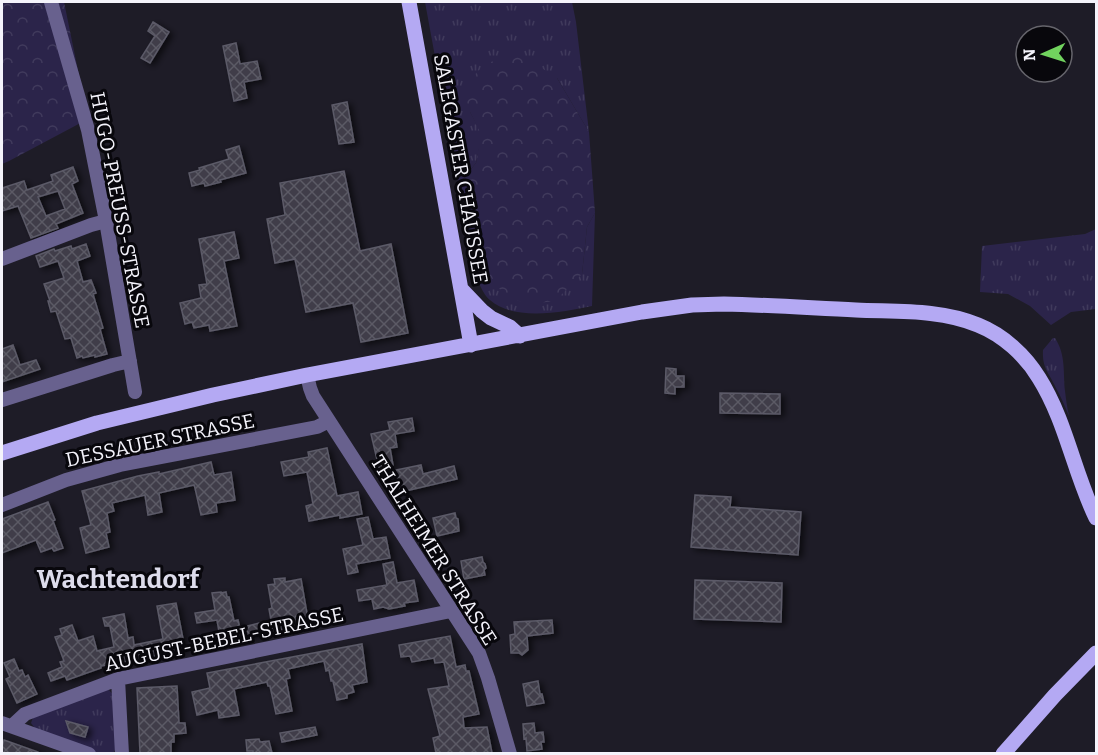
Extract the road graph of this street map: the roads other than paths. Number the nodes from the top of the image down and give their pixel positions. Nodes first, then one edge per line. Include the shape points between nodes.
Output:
1 (51, 2) edge
2 (409, 2) edge
3 (106, 221) junction
4 (2, 259) edge
5 (462, 290) junction
6 (520, 336) junction
7 (471, 345) junction
8 (130, 361) junction
9 (308, 375) junction
10 (135, 392) dead end
11 (2, 400) edge
12 (329, 422) junction
13 (2, 453) edge
14 (2, 505) edge
15 (1096, 518) edge
16 (451, 611) junction
17 (1096, 653) edge
18 (118, 679) junction
19 (7, 724) edge
20 (89, 753) edge
21 (122, 753) edge
22 (510, 753) edge
23 (1003, 753) edge

1 - 3 street, HUGO-PREUSS-STRASSE via 88,130
2 - 5 main road, SALEGASTER CHAUSSEE
3 - 4 street
3 - 8 street, HUGO-PREUSS-STRASSE
5 - 6 main road via 482,311
5 - 7 main road, SALEGASTER CHAUSSEE
6 - 7 main road
6 - 15 main road via 692,305 741,304 960,318 999,336 1033,368 1058,416
7 - 9 main road
8 - 10 street, HUGO-PREUSS-STRASSE
8 - 11 street
9 - 12 street, THALHEIMER STRASSE via 313,396
9 - 13 main road via 147,410
12 - 14 street, DESSAUER STRASSE via 120,465 66,480
12 - 16 street, THALHEIMER STRASSE
16 - 18 street, AUGUST-BEBEL-STRASSE
16 - 22 street, THALHEIMER STRASSE via 479,653
17 - 23 main road
18 - 19 street, AUGUST-BEBEL-STRASSE
18 - 21 street
19 - 20 street

